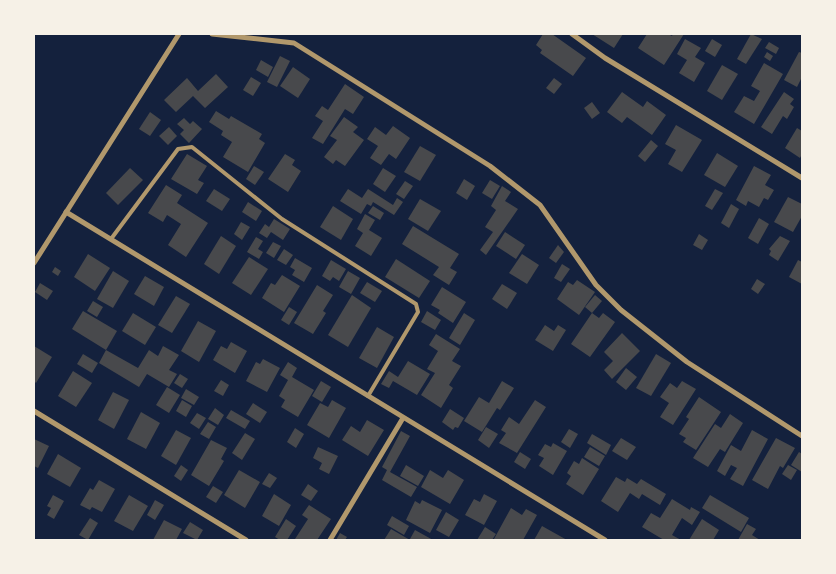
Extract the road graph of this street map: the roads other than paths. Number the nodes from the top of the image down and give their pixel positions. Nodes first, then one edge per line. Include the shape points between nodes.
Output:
1 (179, 34) edge
2 (212, 34) edge
3 (572, 34) edge
4 (802, 178) edge
5 (66, 212) junction
6 (111, 239) junction
7 (34, 263) edge
8 (368, 396) junction
9 (34, 411) edge
10 (403, 418) junction
11 (802, 436) edge
12 (246, 540) edge
13 (330, 540) edge
14 (605, 540) edge

1 - 5 street
2 - 11 street via 294,43 490,166 540,205 596,285 621,310 687,362
3 - 4 street via 605,58
5 - 6 street
5 - 7 street
6 - 8 street
6 - 8 lane via 178,149 192,147 282,219 416,304 418,312
8 - 10 street
9 - 12 street
10 - 13 street
10 - 14 street

